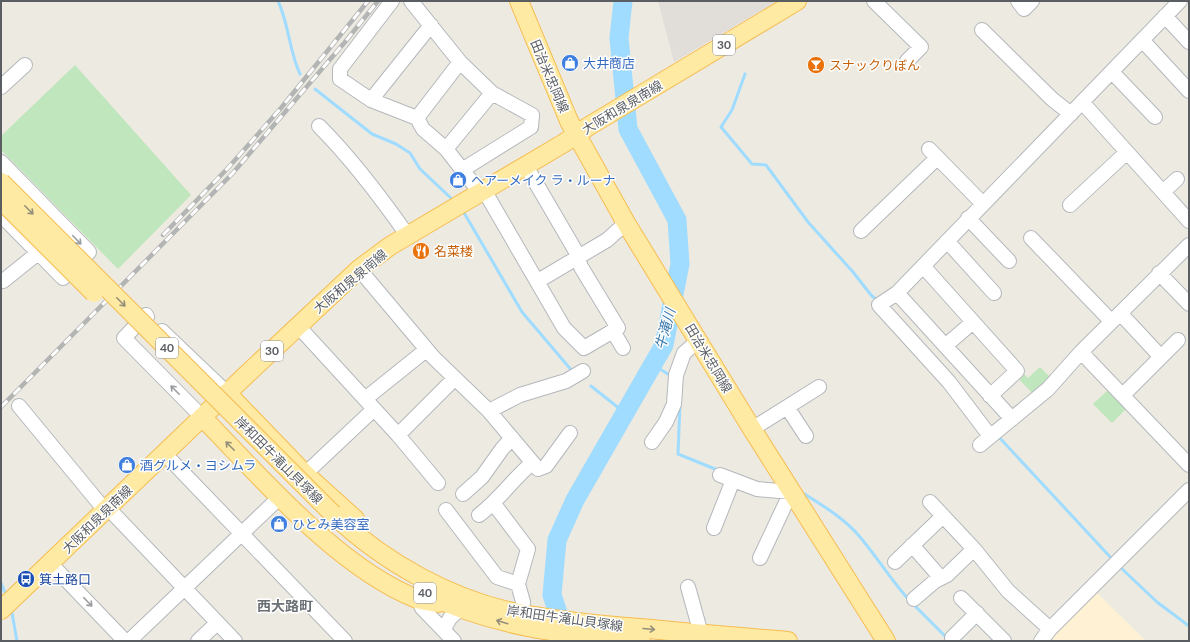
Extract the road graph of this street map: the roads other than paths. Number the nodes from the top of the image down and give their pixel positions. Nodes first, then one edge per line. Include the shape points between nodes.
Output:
1 (392, 1) edge
2 (411, 1) edge
3 (519, 1) edge
4 (797, 1) edge
5 (1018, 1) edge
6 (1032, 1) edge
7 (1180, 1) edge
8 (884, 5) edge
9 (1165, 16) junction
10 (431, 25) junction
11 (982, 30) dead end
12 (1143, 41) junction
13 (1189, 42) edge
14 (907, 61) dead end
15 (460, 62) junction
16 (25, 65) dead end
17 (1112, 72) junction
18 (1, 87) edge
19 (1181, 88) edge
20 (492, 94) junction
21 (371, 100) junction
22 (1082, 102) junction
23 (1070, 114) junction
24 (1155, 117) dead end
25 (417, 118) junction
26 (319, 126) dead end
27 (576, 135) junction
28 (446, 149) junction
29 (1127, 152) junction
30 (1, 162) edge
31 (526, 166) junction
32 (462, 170) junction
33 (1177, 179) dead end
34 (1, 182) edge
35 (482, 192) junction
36 (1163, 192) junction
37 (1, 200) edge
38 (982, 204) junction
39 (1070, 205) dead end
40 (1, 216) edge
41 (968, 218) junction
42 (1189, 221) edge
43 (626, 223) junction
44 (861, 231) dead end
45 (408, 236) junction
46 (1031, 238) dead end
47 (948, 241) junction
48 (1189, 245) edge
49 (38, 253) junction
50 (578, 258) junction
51 (1009, 261) dead end
52 (923, 266) junction
53 (359, 269) junction
54 (1159, 273) junction
55 (3, 281) dead end
56 (538, 281) junction
57 (897, 293) junction
58 (994, 293) dead end
59 (1189, 304) edge
60 (1116, 317) junction
61 (973, 322) junction
62 (298, 326) junction
63 (613, 331) junction
64 (699, 340) junction
65 (1178, 340) dead end
66 (945, 346) junction
67 (623, 348) dead end
68 (426, 350) junction
69 (1081, 352) junction
70 (1161, 357) junction
71 (583, 371) dead end
72 (455, 378) junction
73 (819, 387) dead end
74 (227, 393) junction
75 (1123, 395) junction
76 (990, 396) junction
77 (369, 404) junction
78 (19, 406) dead end
79 (787, 407) junction
80 (489, 411) junction
81 (202, 417) junction
82 (1012, 419) junction
83 (752, 429) junction
84 (570, 433) dead end
85 (398, 435) junction
86 (806, 436) dead end
87 (512, 438) junction
88 (652, 442) dead end
89 (164, 453) junction
90 (532, 463) junction
91 (1189, 465) edge
92 (306, 474) junction
93 (438, 483) dead end
94 (1189, 490) edge
95 (791, 492) junction
96 (463, 494) dead end
97 (280, 496) junction
98 (930, 502) dead end
99 (494, 504) junction
100 (108, 508) junction
101 (446, 510) dead end
102 (479, 515) dead end
103 (943, 516) junction
104 (329, 519) junction
105 (714, 528) dead end
106 (242, 533) junction
107 (912, 545) junction
108 (974, 549) junction
109 (760, 558) dead end
110 (894, 562) dead end
111 (51, 564) junction
112 (940, 577) junction
113 (518, 584) junction
114 (688, 587) dead end
115 (184, 588) junction
116 (961, 598) dead end
117 (914, 599) dead end
118 (418, 600) junction
119 (456, 603) junction
120 (1, 610) edge
121 (977, 613) junction
122 (533, 620) junction
123 (218, 623) junction
124 (444, 629) junction
125 (1050, 629) junction
126 (598, 631) junction
127 (702, 637) edge
128 (952, 638) dead end
129 (125, 641) edge
130 (129, 641) edge
131 (198, 641) edge
132 (235, 641) edge
133 (345, 641) edge
134 (454, 641) edge
135 (641, 641) edge
136 (788, 641) edge
137 (886, 641) edge
138 (1004, 641) edge
139 (1041, 641) edge

1 - 21 street via 340,69 340,78
2 - 10 street
3 - 27 main road, 田治米忠岡線
4 - 27 main road, 大阪和泉泉南線 / 30
5 - 6 street via 1024,8
7 - 9 street
8 - 14 street via 921,47
9 - 12 street
9 - 13 street
10 - 15 street
10 - 21 street
11 - 23 street
12 - 17 street
12 - 19 street
15 - 20 street
15 - 25 street
16 - 18 street
17 - 22 street
17 - 24 street
20 - 28 street
20 - 32 street via 532,115 531,127
21 - 25 street
22 - 23 street
22 - 29 street
23 - 38 street
25 - 28 street via 423,129
26 - 45 street via 337,136
27 - 31 main road, 大阪和泉泉南線 / 30
27 - 43 main road, 田治米忠岡線
28 - 32 street
29 - 36 street
29 - 39 street via 1084,185
30 -> 49 street via 89,252 64,278
31 - 35 main road, 大阪和泉泉南線 / 30
31 - 50 street
32 - 35 street
33 - 36 street
34 -> 104 main road, 岸和田牛滝山貝塚線 / 40, bridge
35 - 45 main road, 大阪和泉泉南線 / 30
35 - 56 street via 488,197
36 - 42 street
37 - 104 main road, 岸和田牛滝山貝塚線 / 40, bridge
38 - 41 street
38 - 44 street via 933,154 868,217
40 - 49 street
41 - 47 street
41 - 51 street
43 - 50 street via 607,240
43 - 64 main road, 田治米忠岡線
45 - 53 main road, 大阪和泉泉南線 / 30
46 - 60 street via 1040,255 1075,291
47 - 52 street
47 - 58 street
48 - 54 street
49 - 55 street
50 - 56 street
50 - 63 street via 618,328
52 - 57 street
52 - 61 street
53 - 62 main road, 大阪和泉泉南線 / 30
53 - 68 street
54 - 59 street
54 - 60 street
56 - 63 street via 564,328 584,348
57 - 66 street
57 - 82 street via 879,305 990,436
60 - 69 street
60 - 70 street
61 - 66 street
61 - 76 street via 1017,371
62 - 74 main road, 大阪和泉泉南線 / 30
62 - 77 street
63 - 67 street
64 - 83 main road, 田治米忠岡線
64 - 88 street via 684,353 676,375 674,404 666,422
65 - 70 street
66 - 76 street
68 - 72 street
68 - 77 street
69 - 75 street
69 - 82 street via 1048,389
70 - 75 street
71 - 80 street via 566,381 520,396
72 - 80 street
72 - 85 street
73 - 79 street
74 - 81 main road, 大阪和泉泉南線 / 30
81 -> 74 street via 124,338 146,315
74 - 92 main road
75 - 91 street
76 - 82 street
77 - 85 street
77 - 92 street
78 - 100 street via 99,503
79 - 83 street
79 - 86 street
80 - 87 street
81 - 89 main road, 大阪和泉泉南線 / 30
97 -> 81 main road
83 - 95 main road, 田治米忠岡線
84 - 90 street via 546,466 538,469
85 - 93 street
87 - 90 street
87 - 96 street via 482,477
89 - 100 main road, 大阪和泉泉南線 / 30
89 - 106 street
90 - 99 street
92 - 119 main road via 371,533 434,575
94 - 125 street
95 - 105 street via 757,489 726,478
95 - 109 street
95 - 137 main road, 田治米忠岡線
97 - 106 street
97 - 118 main road via 314,530 352,561
98 - 103 street
99 - 102 street
99 - 113 street via 528,549
100 - 111 main road, 大阪和泉泉南線 / 30
100 - 115 street
101 - 113 street via 497,577
103 - 107 street
103 - 108 street
104 - 119 main road, 岸和田牛滝山貝塚線 / 40 via 348,529
106 - 115 street
106 - 133 street
107 - 110 street
107 - 112 street
108 - 112 street via 947,575
108 - 125 street via 1008,590
111 - 120 main road, 大阪和泉泉南線 / 30
111 -> 129 street
112 - 117 street
113 - 122 street via 523,602
114 - 127 street
115 - 123 street
115 - 130 street
116 - 121 street
118 - 119 main road
118 - 124 street via 422,608
119 - 122 main road, 岸和田牛滝山貝塚線 / 40
122 -> 119 main road, 岸和田牛滝山貝塚線 / 40 via 508,624
119 - 124 street
121 - 128 street
121 - 138 street
122 - 126 main road, 岸和田牛滝山貝塚線 / 40
123 - 131 street
123 - 132 street
124 - 134 street
125 - 139 street
126 -> 127 main road, 岸和田牛滝山貝塚線 / 40
126 - 135 main road, 岸和田牛滝山貝塚線 / 40
127 - 136 main road, 岸和田牛滝山貝塚線 / 40

